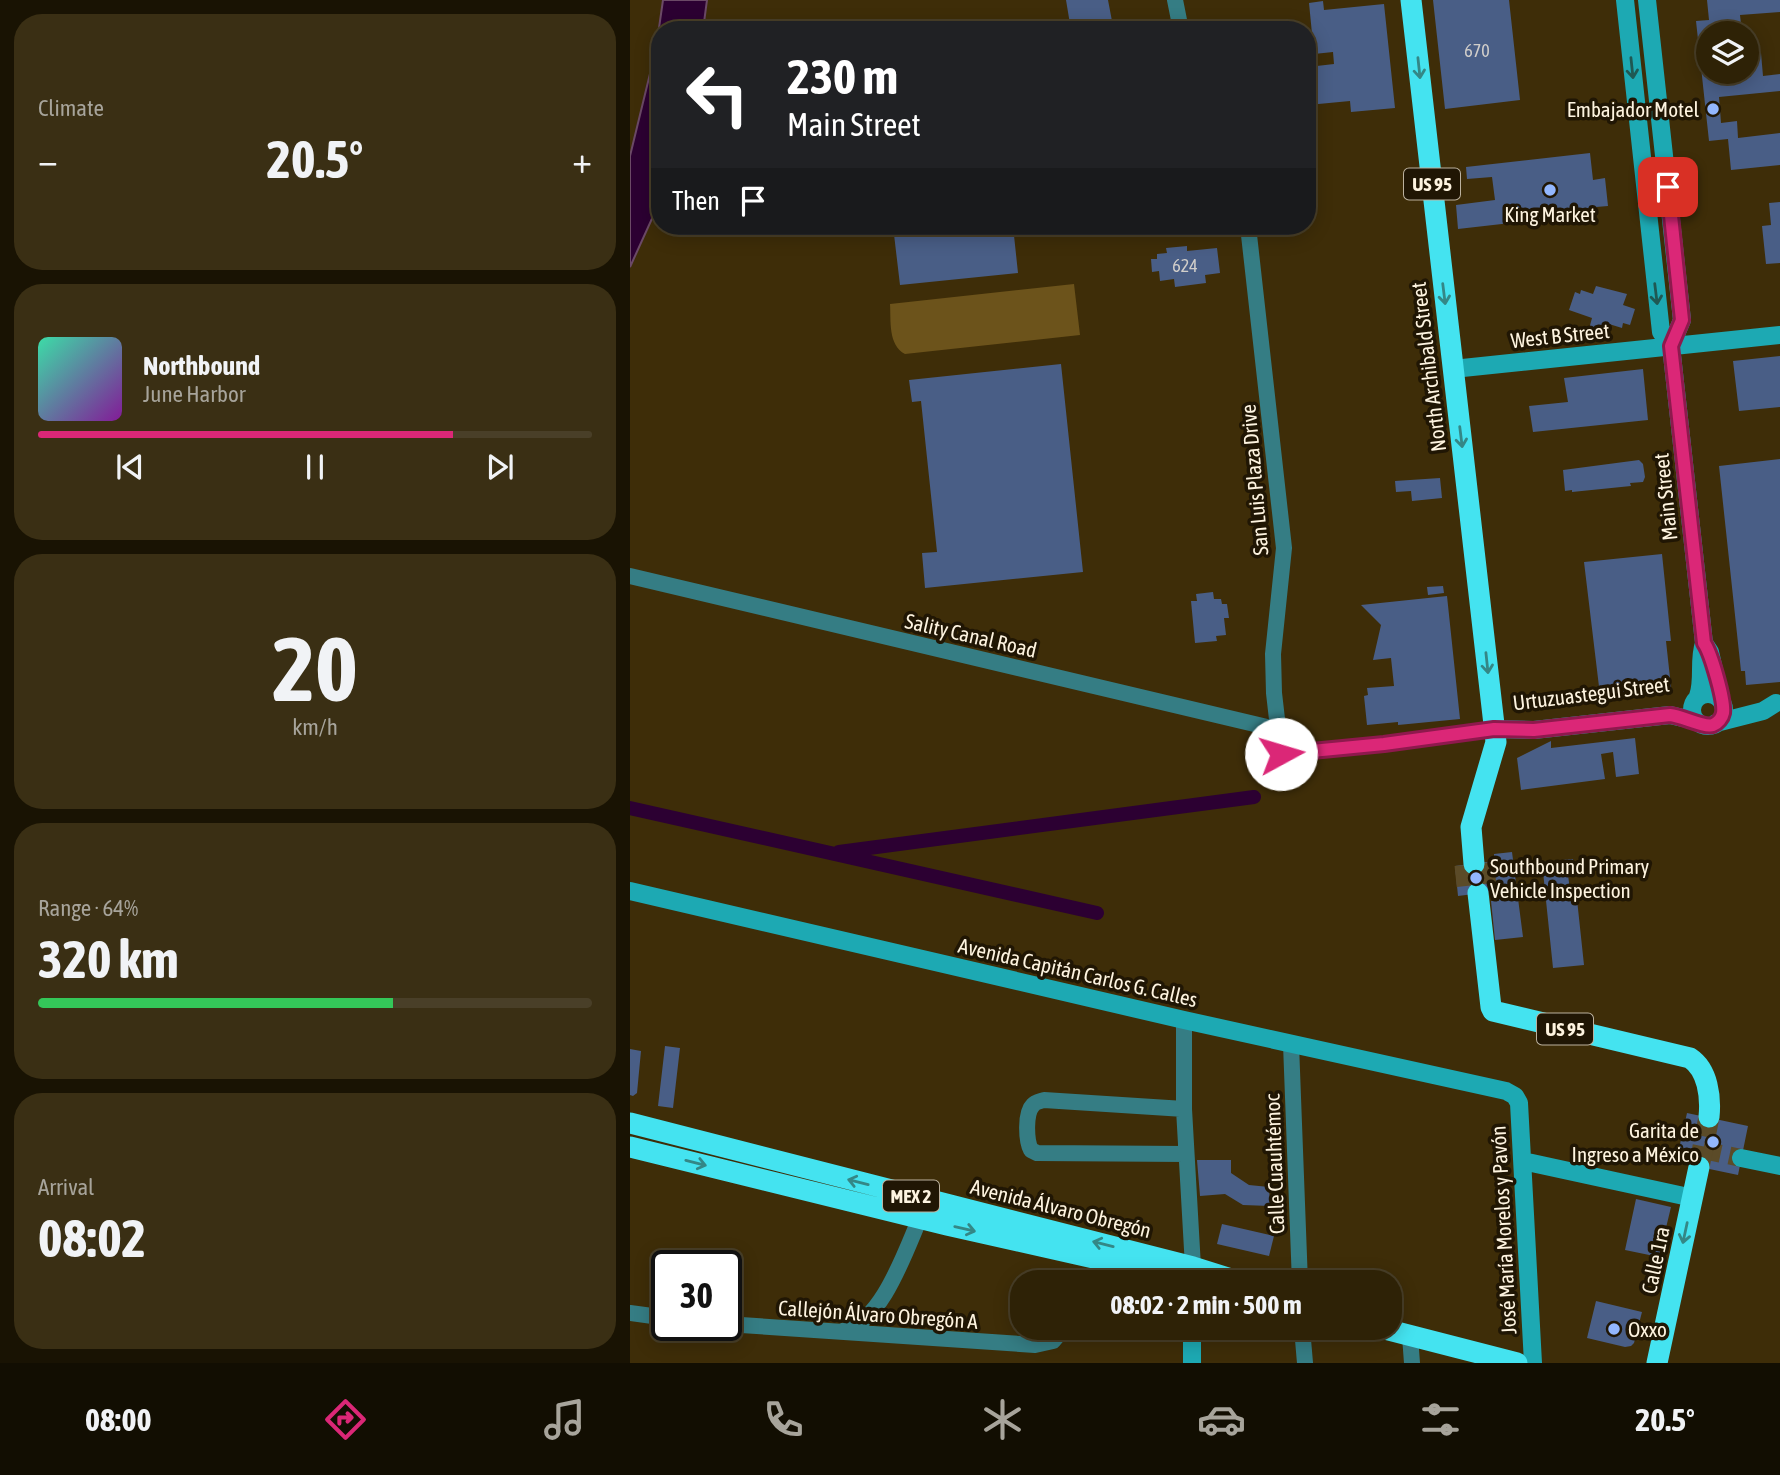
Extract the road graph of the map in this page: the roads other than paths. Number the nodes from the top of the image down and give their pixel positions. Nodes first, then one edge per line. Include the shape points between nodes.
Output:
1 (1175, 0) edge
2 (1411, 0) edge
3 (1625, 0) edge
4 (1647, 0) edge
5 (1179, 21) edge
6 (1249, 235) edge
7 (1780, 335) edge
8 (1671, 346) junction
9 (1453, 369) junction
10 (630, 576) edge
11 (1704, 643) junction
12 (1696, 699) junction
13 (1722, 701) junction
14 (1778, 703) edge
15 (1696, 722) junction
16 (1716, 723) junction
17 (1278, 731) junction
18 (1495, 737) junction
19 (1474, 864) tunnel mouth
20 (630, 891) edge
21 (1478, 893) tunnel mouth
22 (1184, 1020) junction
23 (1291, 1044) junction
24 (1515, 1096) joint
25 (1184, 1109) junction
26 (1709, 1118) tunnel mouth
27 (630, 1124) edge
28 (630, 1147) edge
29 (1186, 1154) junction
30 (1741, 1158) tunnel mouth
31 (1523, 1161) junction
32 (1780, 1166) edge
33 (1699, 1167) tunnel mouth
34 (1693, 1198) junction
35 (920, 1218) junction
36 (1158, 1270) edge
37 (1166, 1270) edge
38 (1194, 1270) edge
39 (1300, 1270) edge
40 (630, 1313) edge
41 (651, 1316) edge
42 (742, 1325) edge
43 (836, 1333) junction
44 (1402, 1334) edge
45 (1410, 1336) junction
46 (1054, 1340) edge
47 (1192, 1340) edge
48 (1303, 1340) edge
49 (1192, 1363) edge
50 (1305, 1363) edge
51 (1412, 1363) edge
52 (1517, 1363) edge
53 (1533, 1363) edge
54 (1657, 1363) edge

1 - 5 street
2 -> 9 highway, North Archibald Street / US 95
3 -> 8 main road, Main Street via 1661,332
4 - 8 main road, Main Street via 1682,320
6 - 17 street, San Luis Plaza Drive via 1284,548 1273,654
7 - 8 main road, West B Street
8 - 9 main road, West B Street
8 - 11 main road, Main Street
9 -> 18 highway, North Archibald Street / US 95
10 - 17 street, Sality Canal Road
11 - 12 main road, Main Street via 1700,653 1702,685
11 - 13 main road, Main Street
12 - 13 main road via 1708,693
12 - 15 main road via 1691,712
12 - 18 main road, Urtuzuastegui Street via 1533,721
13 - 14 main road
13 - 16 main road via 1723,714
14 - 16 main road
15 - 16 main road
15 - 18 main road, Urtuzuastegui Street via 1670,715
17 - 18 street, Urtuzuastegui Street via 1281,754
18 - 19 highway, US 95 via 1471,827
20 - 22 main road, Avenida Capitán Carlos G. Calles
21 - 26 highway, US 95 via 1493,1011 1690,1058 1707,1085
22 - 23 main road, Avenida Capitán Carlos G. Calles
22 - 25 street
23 - 24 main road, Avenida Capitán Carlos G. Calles
23 - 39 street, Calle Cuauhtémoc
24 - 31 main road, José María Morelos y Pavón via 1520,1103
25 - 29 street
25 - 29 street via 1044,1100 1031,1108 1026,1135 1031,1150 1037,1153
37 -> 27 highway, Avenida Álvaro Obregón / MEX 2
28 -> 35 highway, Avenida Álvaro Obregón / MEX 2
29 - 38 street
30 - 32 main road
31 - 34 main road
31 - 53 main road, José María Morelos y Pavón
33 - 34 highway, Calle 1ra
34 -> 54 highway, Calle 1ra
35 -> 36 highway, Avenida Álvaro Obregón / MEX 2
35 - 43 street via 871,1315 854,1329
40 - 41 street
42 - 43 street, Callejón Álvaro Obregón A
43 - 46 street, Callejón Álvaro Obregón A via 1035,1345
44 - 45 highway
45 - 51 street
45 - 52 highway
47 - 49 main road
48 - 50 street

